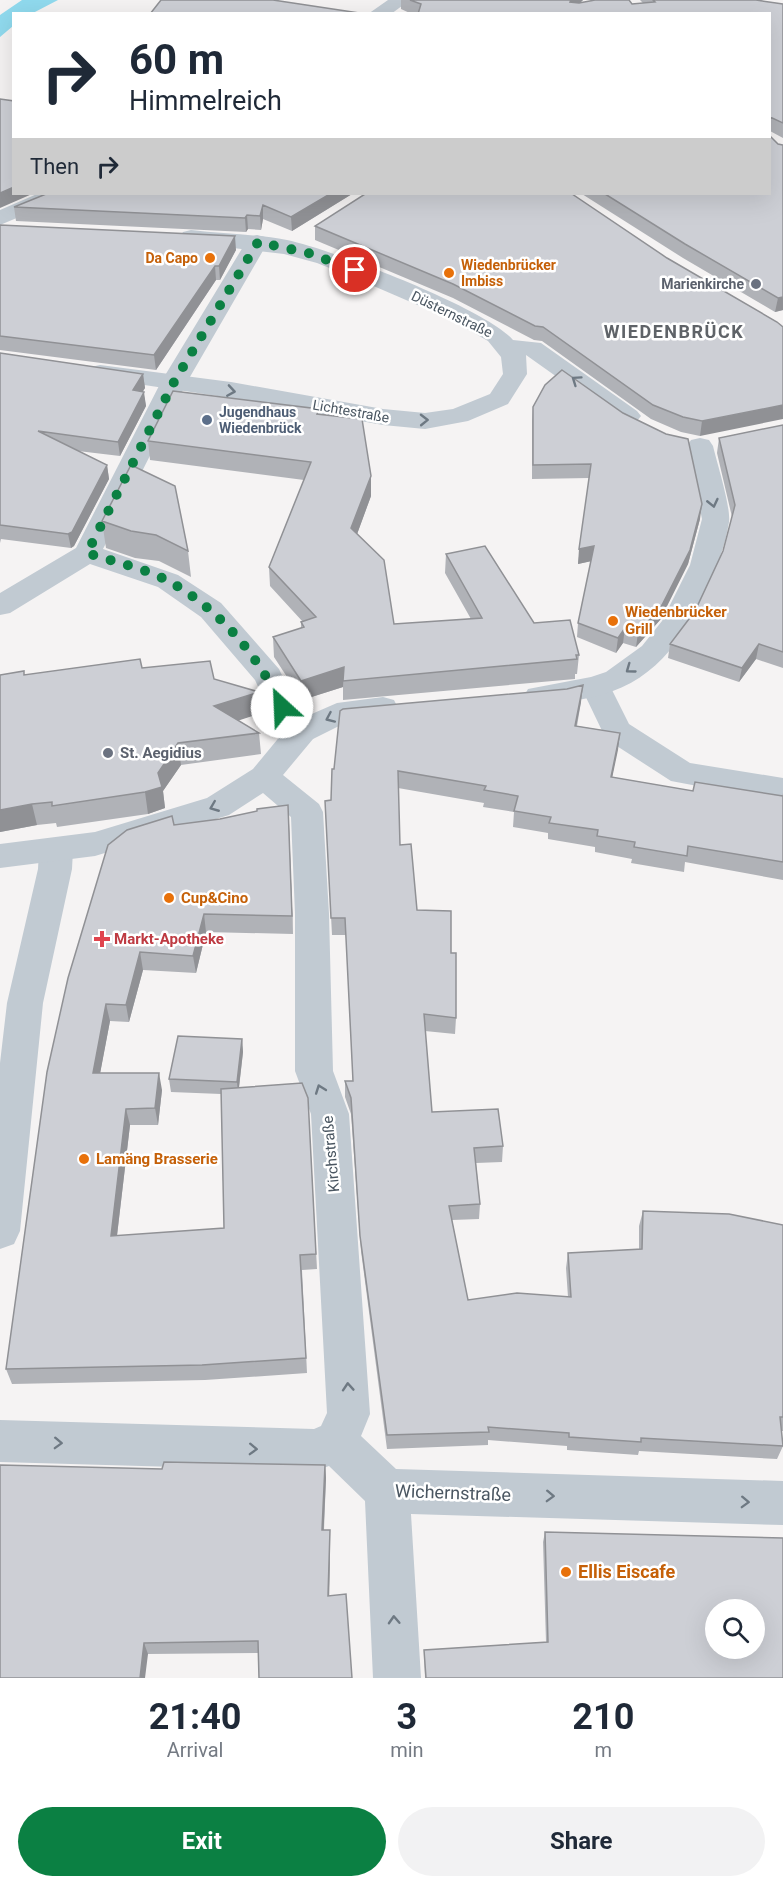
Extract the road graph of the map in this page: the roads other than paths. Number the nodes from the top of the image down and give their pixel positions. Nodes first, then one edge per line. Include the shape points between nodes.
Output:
1 (401, 0) edge
2 (380, 12) edge
3 (52, 195) edge
4 (0, 218) edge
5 (0, 230) edge
6 (24, 230) edge
7 (313, 230) dead end
8 (165, 236) edge
9 (258, 242) junction
10 (286, 247) junction
11 (507, 347) junction
12 (81, 369) edge
13 (174, 382) junction
14 (647, 429) edge
15 (698, 443) edge
16 (87, 553) junction
17 (0, 606) edge
18 (596, 687) junction
19 (508, 698) edge
20 (416, 705) edge
21 (302, 731) junction
22 (264, 777) junction
23 (783, 790) edge
24 (56, 850) junction
25 (0, 856) edge
26 (0, 1231) edge
27 (0, 1441) edge
28 (336, 1442) junction
29 (387, 1491) junction
30 (783, 1503) edge
31 (397, 1678) edge

1 - 2 street
3 - 4 street
5 - 6 street
7 - 10 street
8 - 9 street, Düsternstraße
9 - 10 street, Düsternstraße
9 - 13 street
10 - 11 street, Düsternstraße via 325,258 458,314 497,336
13 -> 11 street, Lichtestraße via 425,421 459,416 500,399 515,374 513,356
14 -> 11 street, Düsternstraße via 532,348
12 - 13 street, Lichtestraße
13 - 16 street
15 -> 18 street via 716,519 704,565 675,625 653,653 616,679
16 - 17 street
16 - 21 street via 168,581 212,609 268,676 289,722
18 - 19 street via 565,694
18 - 23 street via 617,731 681,773
20 -> 21 street via 337,714
21 - 22 street
22 -> 24 street via 218,807 95,844
28 -> 22 street, Kirchstraße via 350,1414 330,1114 314,1071 307,812
24 - 25 street
24 - 26 street via 25,1003
27 -> 28 street via 314,1450
28 - 29 street, Wichernstraße
29 -> 30 street, Wichernstraße
31 -> 29 street

